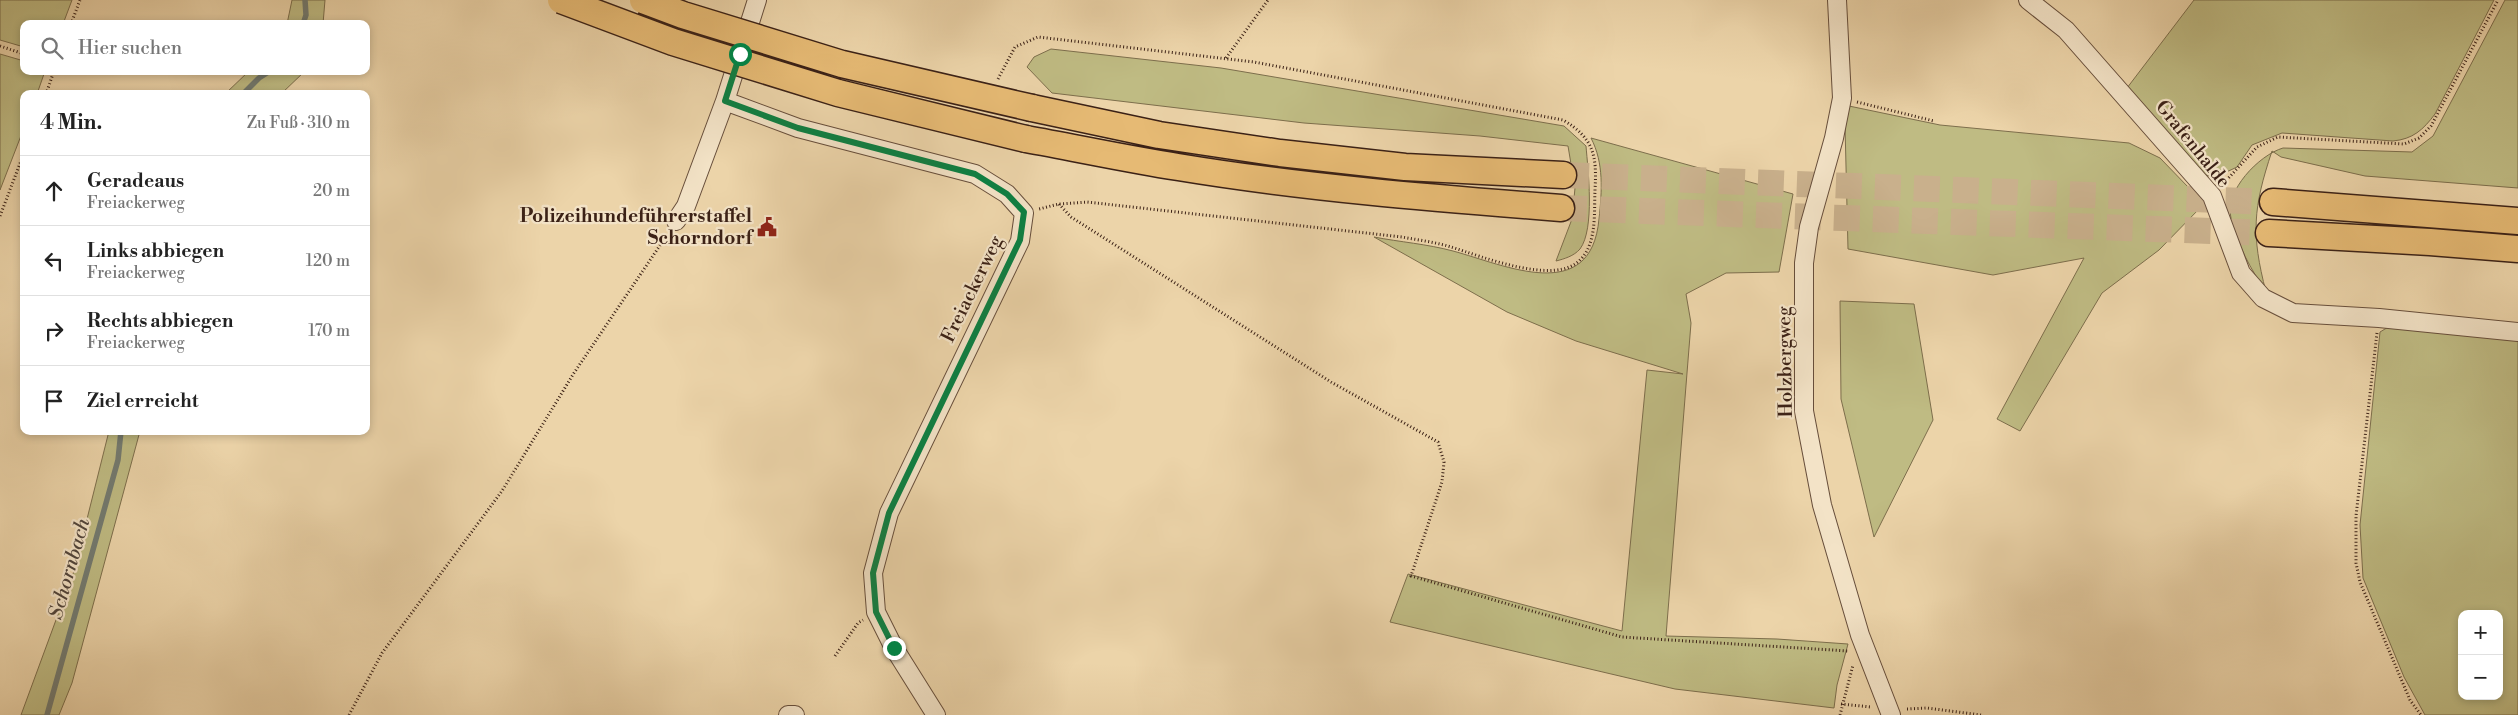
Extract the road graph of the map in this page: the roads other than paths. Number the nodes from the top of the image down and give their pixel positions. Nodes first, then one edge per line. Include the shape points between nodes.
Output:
1 (560, 0) edge
2 (643, 0) edge
3 (1837, 0) edge
4 (2028, 0) edge
5 (756, 2) edge
6 (725, 101) junction
7 (1563, 175) tunnel mouth
8 (2273, 202) tunnel mouth
9 (1561, 208) tunnel mouth
10 (676, 221) road end
11 (2518, 221) edge
12 (2269, 233) tunnel mouth
13 (2518, 249) edge
14 (2518, 332) edge
15 (1889, 712) edge
16 (788, 715) edge
17 (796, 715) edge
18 (936, 715) edge

1 - 9 highway, bridge via 673,42 838,93 1026,139 1178,167 1293,183 1410,197
2 - 7 highway, bridge via 842,64 1159,135 1406,167
3 - 15 street, Holzbergweg via 1842,98 1809,226 1804,263 1804,411 1822,505 1859,643
4 - 14 street, Grafenhalde via 2066,30 2212,196 2241,273 2262,298 2293,313
5 - 6 street
6 - 10 street via 686,206
6 - 18 street, Freiackerweg via 798,128 975,174 1007,194 1024,212 1020,240 889,513 873,573 876,612 894,648
8 - 11 highway
12 - 13 highway
16 - 17 street

